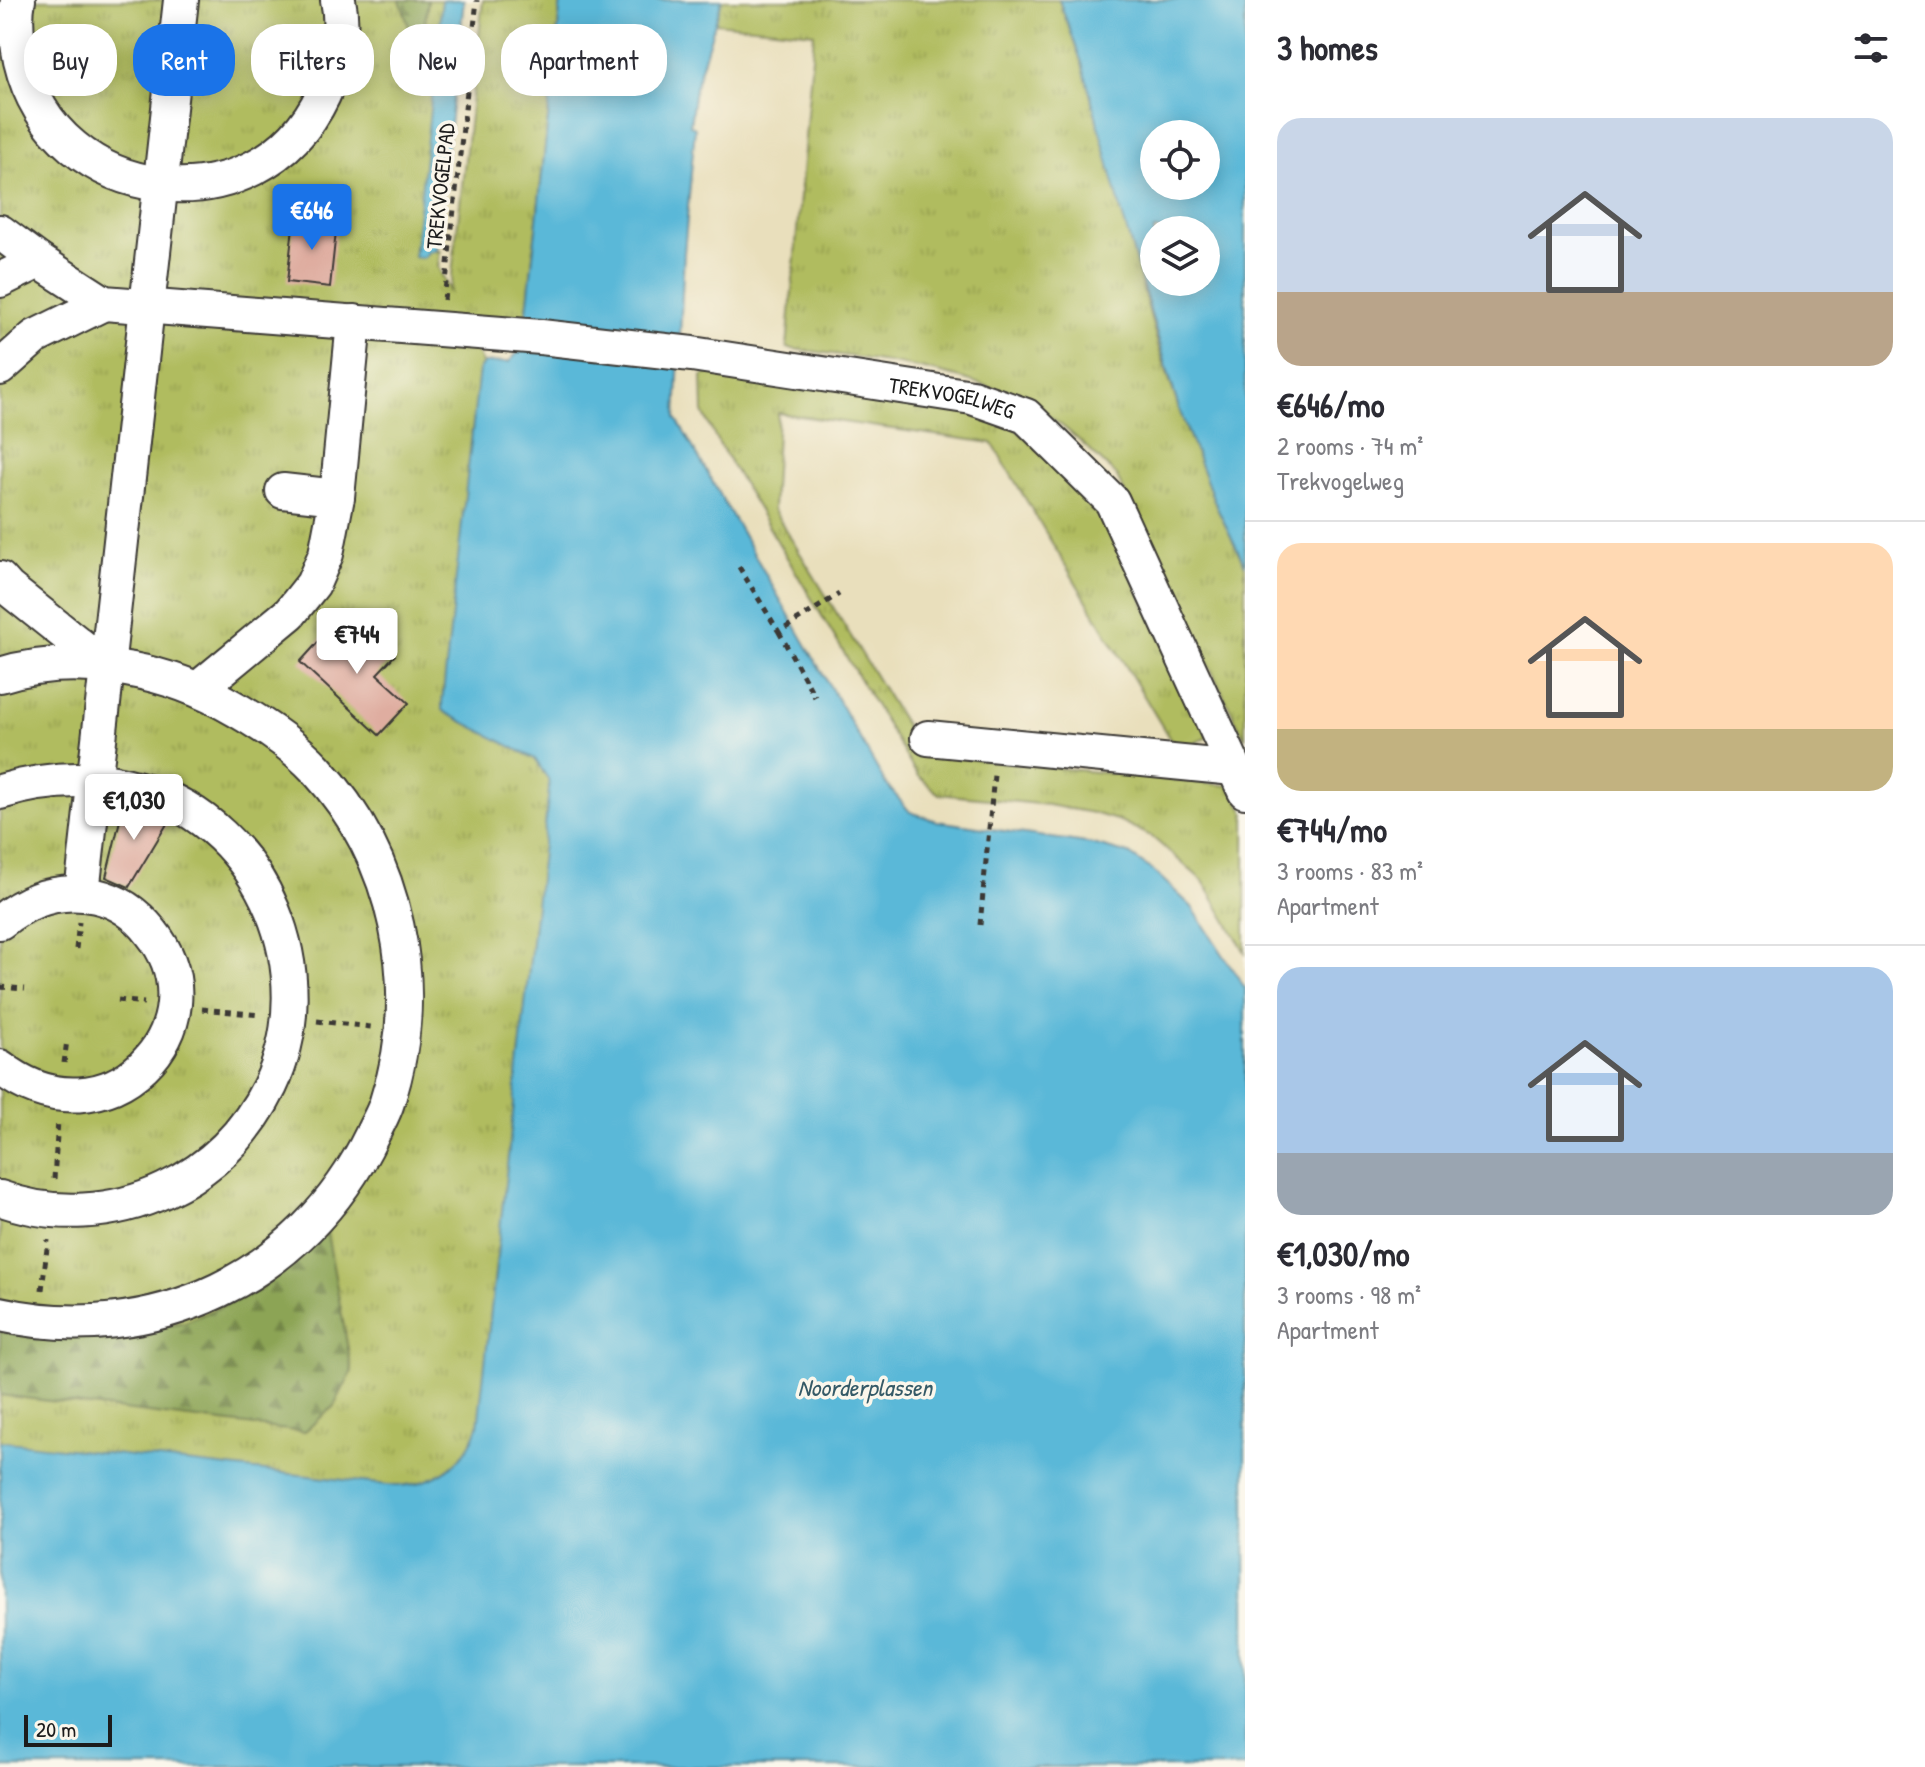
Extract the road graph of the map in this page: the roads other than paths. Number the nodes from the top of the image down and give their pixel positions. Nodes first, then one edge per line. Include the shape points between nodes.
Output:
1 (18, 0) edge
2 (181, 0) edge
3 (338, 0) edge
4 (161, 186) junction
5 (0, 232) edge
6 (39, 261) junction
7 (0, 280) edge
8 (104, 303) junction
9 (147, 307) junction
10 (354, 322) junction
11 (0, 368) edge
12 (283, 491) dead end
13 (337, 497) junction
14 (0, 579) edge
15 (107, 667) junction
16 (4, 671) edge
17 (198, 689) junction
18 (928, 738) dead end
19 (1240, 779) edge
20 (95, 780) junction
21 (0, 792) edge
22 (82, 893) junction
23 (0, 922) edge
24 (0, 1067) edge
25 (0, 1198) edge
26 (0, 1314) edge

1 - 4 street via 17,43 25,79 41,111 64,140 92,162
2 - 4 street
3 - 4 street via 339,42 331,77 316,110 293,139 232,177
4 - 9 street
5 - 6 street
6 - 7 street
6 - 8 street
8 - 9 street, TREKVOGELWEG
8 - 11 street via 35,337
9 - 10 street, TREKVOGELWEG
9 - 15 street
10 - 13 street
10 - 19 street, TREKVOGELWEG via 692,354 972,397 1026,416 1112,501
12 - 13 street
13 - 17 street via 326,554 313,584 290,613
14 - 15 street
15 - 16 street
15 - 17 street
15 - 20 street
17 - 26 street via 261,722 315,768 358,825 388,890 404,959 404,1002 387,1103 355,1169 309,1227 252,1274 185,1306 113,1322 39,1323
18 - 19 street
20 - 21 street via 49,780
20 - 22 street
20 - 25 street via 145,790 189,811 227,841 257,879 279,923 290,970 290,1018 279,1065 258,1110 228,1147 191,1178 147,1199 100,1210 51,1210
22 - 23 street via 37,899
22 - 24 street via 125,908 158,940 173,982 168,1028 144,1066 106,1090 83,1096 38,1091

